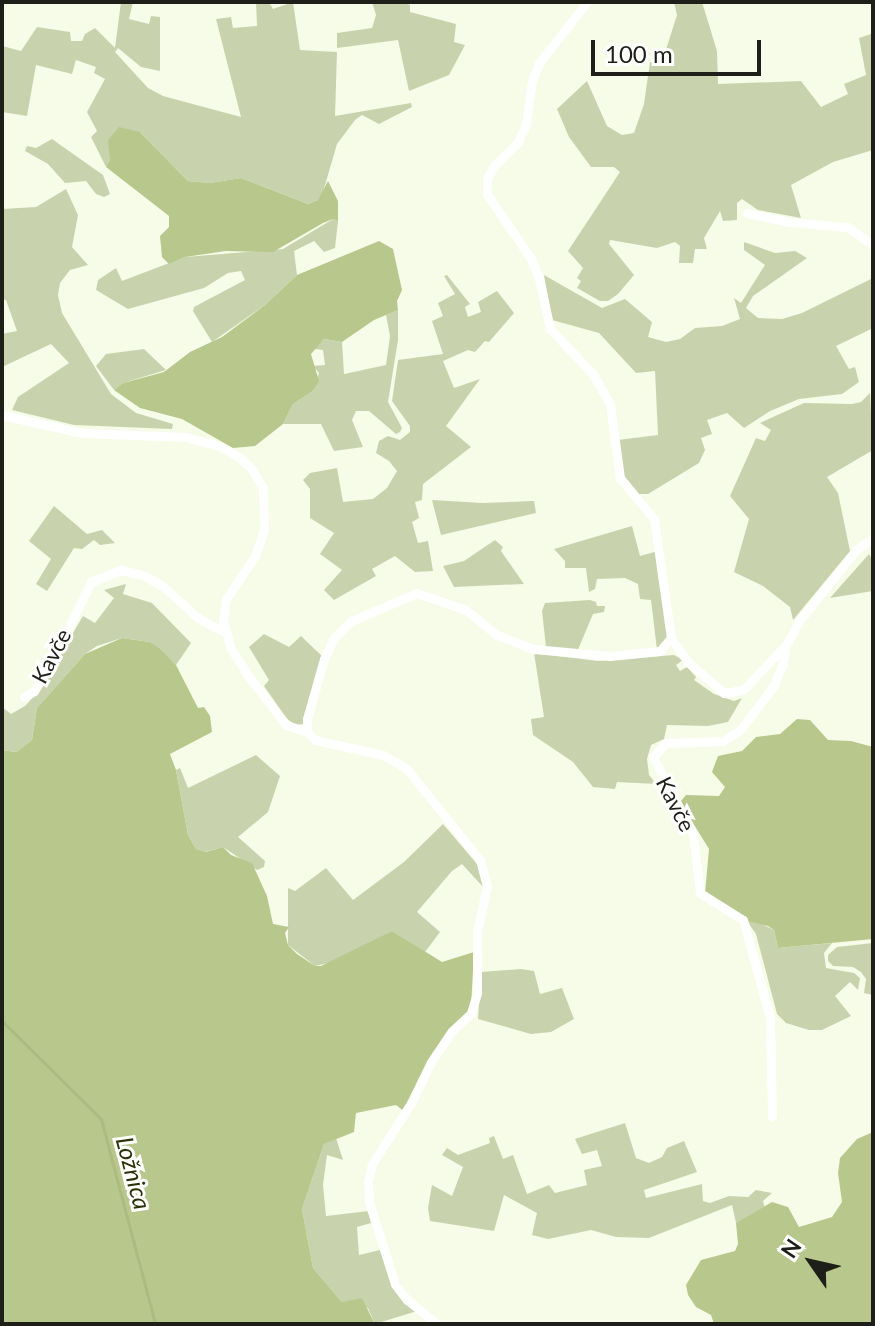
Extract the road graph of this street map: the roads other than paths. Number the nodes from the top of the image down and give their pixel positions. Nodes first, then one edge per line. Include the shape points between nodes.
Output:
1 (587, 2) edge
2 (747, 213) dead end
3 (873, 245) edge
4 (2, 415) edge
5 (873, 538) edge
6 (226, 633) junction
7 (671, 638) junction
8 (786, 645) junction
9 (24, 697) dead end
10 (307, 732) junction
11 (772, 1116) dead end
12 (437, 1324) edge

1 - 7 street via 539,63 526,124 518,142 494,166 487,194 531,259 550,329 592,373 610,404 620,478 654,519
2 - 3 street via 847,227
4 - 6 street via 82,433 186,437 219,446 252,469 263,488 264,530 255,556 226,599
5 - 8 street, Kavče via 856,550
6 - 9 street, Kavče via 198,618 164,587 121,570 91,582 50,665
6 - 10 street via 238,661 286,725
7 - 8 street, Kavče via 688,662 724,693 743,690
7 - 10 street via 660,651 610,656 534,649 497,635 466,610 417,593 351,621 334,638 312,698
8 - 11 street, Kavče via 773,687 740,730 723,741 666,743 653,757 693,834 700,893 743,920 770,1018
10 - 12 street via 315,740 383,755 406,768 480,860 487,886 477,932 477,993 471,1013 431,1062 372,1164 368,1181 372,1215 395,1284

